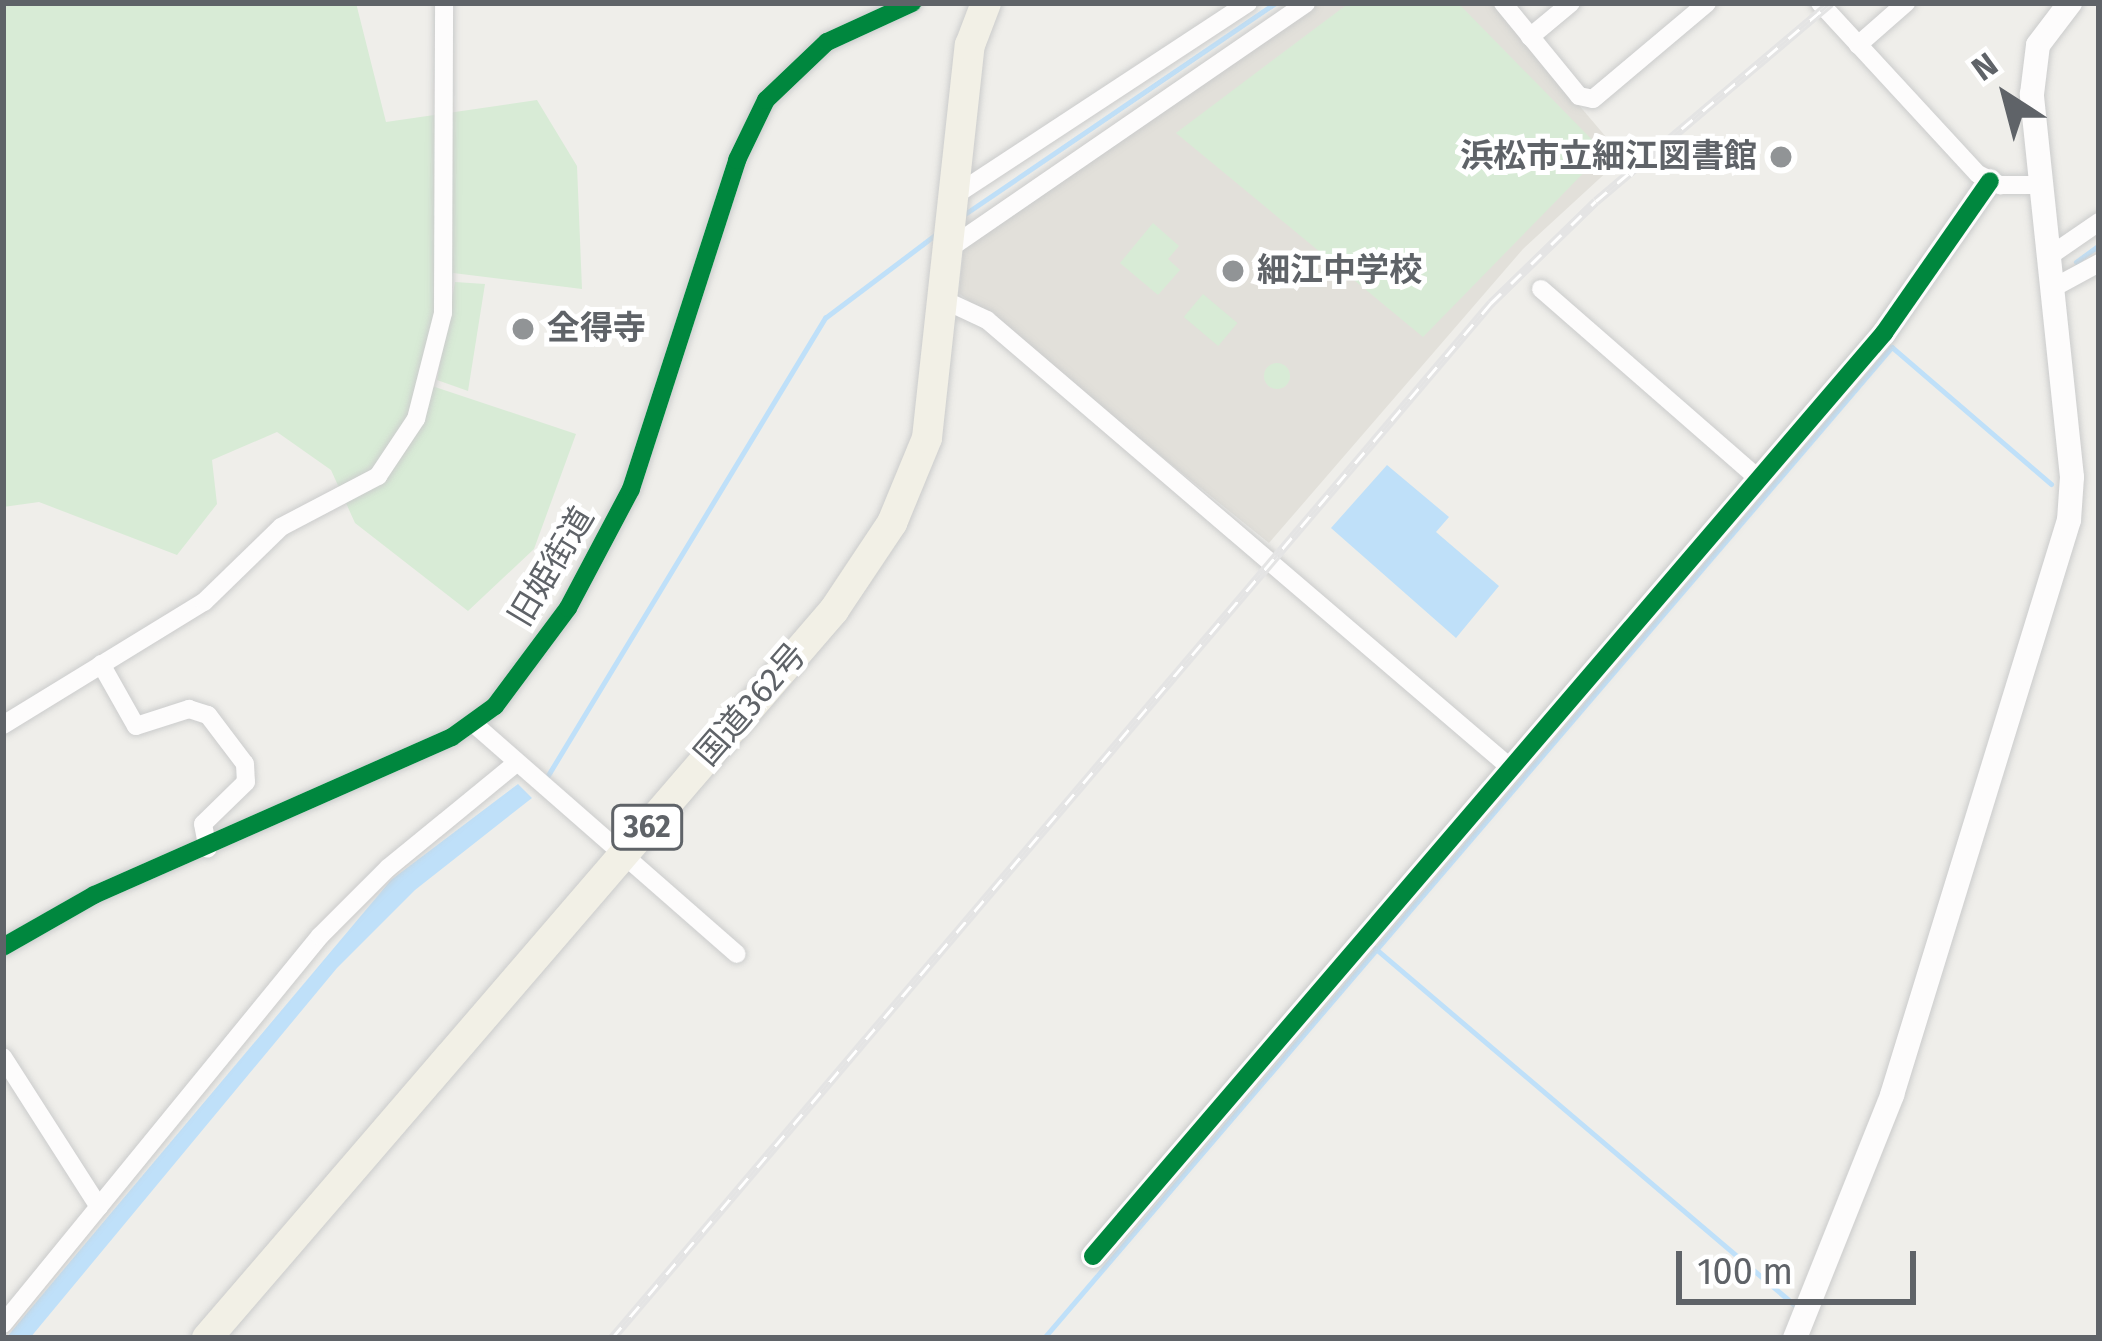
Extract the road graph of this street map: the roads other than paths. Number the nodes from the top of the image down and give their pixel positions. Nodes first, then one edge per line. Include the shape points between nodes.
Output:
1 (444, 3) edge
2 (912, 3) edge
3 (986, 3) edge
4 (1248, 3) edge
5 (1306, 3) edge
6 (1503, 3) edge
7 (1571, 3) edge
8 (1707, 3) edge
9 (1820, 3) edge
10 (1906, 3) edge
11 (2070, 3) edge
12 (1530, 38) junction
13 (1858, 45) junction
14 (1990, 181) junction
15 (2041, 185) junction
16 (954, 196) junction
17 (2099, 222) edge
18 (950, 248) junction
19 (2048, 257) junction
20 (2099, 263) edge
21 (1541, 289) dead end
22 (2051, 289) junction
23 (946, 301) junction
24 (1759, 479) junction
25 (101, 664) junction
26 (473, 724) junction
27 (3, 725) edge
28 (518, 766) junction
29 (1512, 769) junction
30 (208, 849) junction
31 (622, 856) junction
32 (3, 947) edge
33 (737, 954) dead end
34 (3, 1057) edge
35 (99, 1207) junction
36 (1093, 1256) dead end
37 (3, 1324) edge
38 (207, 1338) edge
39 (1795, 1338) edge

1 - 25 street via 443,313 416,419 378,476 281,527 204,602
2 - 26 street, 旧姫街道 via 827,42 766,100 737,160 631,490 568,608 505,696
3 - 16 highway, 国道362号 / 362 via 970,45
4 - 16 street
5 - 18 street
6 - 12 street
7 - 12 street
8 - 12 street via 1593,99 1579,96
9 - 13 street
10 - 13 street
11 - 15 street via 2043,35 2033,69
13 - 14 street
14 - 15 street
14 - 24 street via 1906,306
15 - 19 street
16 - 18 highway, 国道362号 / 362
17 - 19 street
18 - 23 highway, 国道362号 / 362
19 - 22 street
20 - 22 street
21 - 24 street
22 - 39 street via 2072,477 2065,534 1892,1095
23 - 29 street via 987,320
23 - 31 highway, 国道362号 / 362 via 927,438 892,523 833,610
24 - 29 street
25 - 27 street
25 - 30 street via 136,726 189,709 208,715 245,764 246,782 203,824
26 - 28 street
26 - 30 street, 旧姫街道
28 - 31 street
28 - 35 street via 388,868 320,936
29 - 36 street
30 - 32 street, 旧姫街道 via 94,895
31 - 33 street
31 - 38 highway, 国道362号 / 362
34 - 35 street
35 - 37 street

